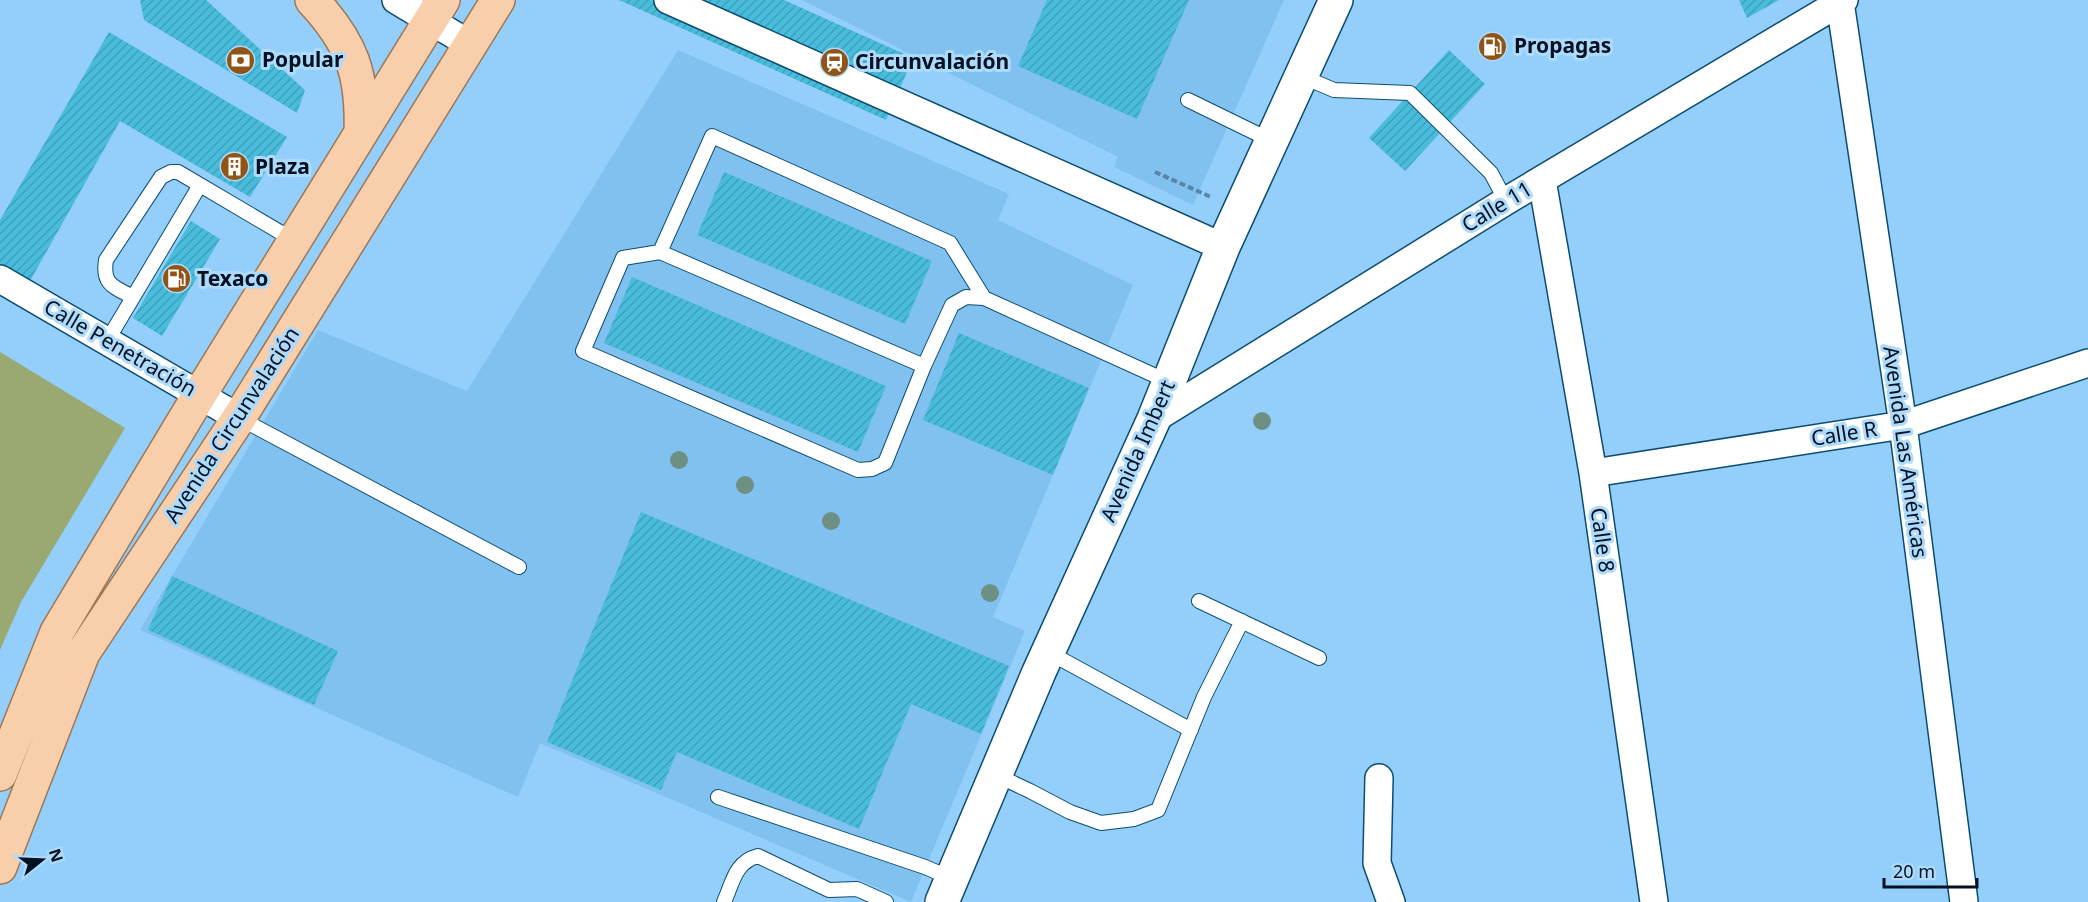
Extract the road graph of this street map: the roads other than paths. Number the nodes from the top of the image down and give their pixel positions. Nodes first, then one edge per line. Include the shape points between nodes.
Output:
1 (312, 0) edge
2 (396, 0) edge
3 (668, 0) edge
4 (1336, 0) edge
5 (1842, 1) edge
6 (493, 2) edge
7 (437, 10) edge
8 (471, 45) junction
9 (1301, 76) junction
10 (1188, 100) dead end
11 (362, 133) junction
12 (1272, 141) junction
13 (1542, 180) junction
14 (200, 185) junction
15 (1506, 201) junction
16 (295, 241) junction
17 (1222, 247) junction
18 (660, 252) junction
19 (0, 279) edge
20 (133, 297) junction
21 (984, 298) junction
22 (107, 341) junction
23 (2088, 363) edge
24 (924, 366) junction
25 (1168, 382) junction
26 (200, 394) junction
27 (239, 418) junction
28 (1154, 419) junction
29 (1903, 425) junction
30 (1593, 473) junction
31 (519, 567) dead end
32 (1198, 601) dead end
33 (1242, 621) junction
34 (1048, 652) junction
35 (1319, 658) dead end
36 (1191, 730) junction
37 (0, 774) edge
38 (996, 775) junction
39 (1379, 778) dead end
40 (718, 797) dead end
41 (0, 867) edge
42 (948, 890) edge
43 (833, 896) edge
44 (724, 902) edge
45 (886, 902) edge
46 (1390, 902) edge
47 (1654, 902) edge
48 (1964, 902) edge

1 - 11 main road via 337,29 354,62
2 - 7 street
3 - 17 street
4 - 9 main road, Avenida Imbert
5 - 13 street, Calle 11
5 - 29 street, Avenida Las Américas
6 - 8 main road, Avenida Circunvalación
7 - 8 street
7 - 11 main road, Avenida Circunvalación
8 - 27 main road, Avenida Circunvalación
9 - 12 main road, Avenida Imbert
9 - 15 lane via 1334,90 1410,93 1491,173
10 - 12 lane
11 - 16 main road, Avenida Circunvalación
12 - 17 main road, Avenida Imbert
13 - 15 street, Calle 11
13 - 30 street, Calle 8
14 - 16 lane
14 - 20 lane
14 - 20 lane via 178,172 161,177 106,260 106,279
15 - 28 street, Calle 11
16 - 26 main road, Avenida Circunvalación
17 - 25 main road, Avenida Imbert
18 - 21 lane via 712,136 950,243
18 - 24 lane
18 - 24 lane via 622,258 583,351 858,470 885,463
19 - 22 street, Calle Penetración
20 - 22 lane
21 - 24 lane via 966,297 952,305
21 - 25 lane
22 - 26 street, Calle Penetración
23 - 29 street, Calle R
25 - 28 main road, Avenida Imbert
26 - 27 street, Calle Penetración
26 - 37 main road, Avenida Circunvalación via 57,632
27 - 31 lane
27 - 41 main road, Avenida Circunvalación via 84,653
28 - 34 main road, Avenida Imbert
29 - 30 street, Calle R
29 - 48 street, Avenida Las Américas
30 - 47 street, Calle 8
32 - 33 lane
33 - 35 lane
33 - 36 lane
34 - 36 lane
34 - 38 main road, Avenida Imbert
36 - 38 lane via 1158,810 1134,819 1101,822 1070,812
38 - 42 main road, Avenida Imbert
39 - 46 street via 1377,863
40 - 42 lane via 925,867
43 - 44 lane via 758,856 740,866
43 - 45 lane via 857,889

